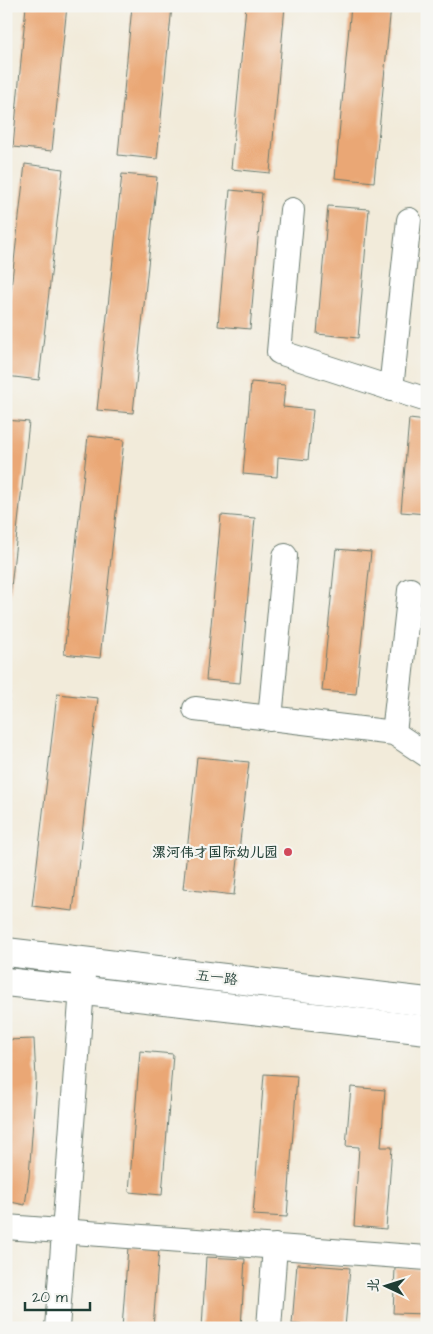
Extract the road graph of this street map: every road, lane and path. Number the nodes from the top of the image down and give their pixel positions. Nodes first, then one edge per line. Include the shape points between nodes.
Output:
1 (292, 210) dead end
2 (409, 220) dead end
3 (391, 389) junction
4 (427, 400) edge
5 (285, 556) dead end
6 (410, 590) dead end
7 (194, 709) dead end
8 (270, 719) junction
9 (394, 733) junction
10 (427, 755) edge
11 (6, 952) edge
12 (84, 961) junction
13 (6, 982) edge
14 (82, 990) junction
15 (427, 1002) edge
16 (427, 1030) edge
17 (6, 1226) edge
18 (64, 1230) junction
19 (275, 1246) junction
20 (427, 1258) edge
21 (57, 1328) edge
22 (269, 1328) edge

1 - 3 street via 279,352
2 - 3 street
3 - 4 street
5 - 8 street
6 - 9 street
7 - 8 street
8 - 9 street
9 - 10 street
11 - 12 street, 五一路
12 - 14 street
12 - 15 street, 五一路
13 - 14 street, 五一路
14 - 16 street, 五一路
14 - 18 street
17 - 18 street
18 - 19 street
18 - 21 street
19 - 20 street
19 - 22 street

